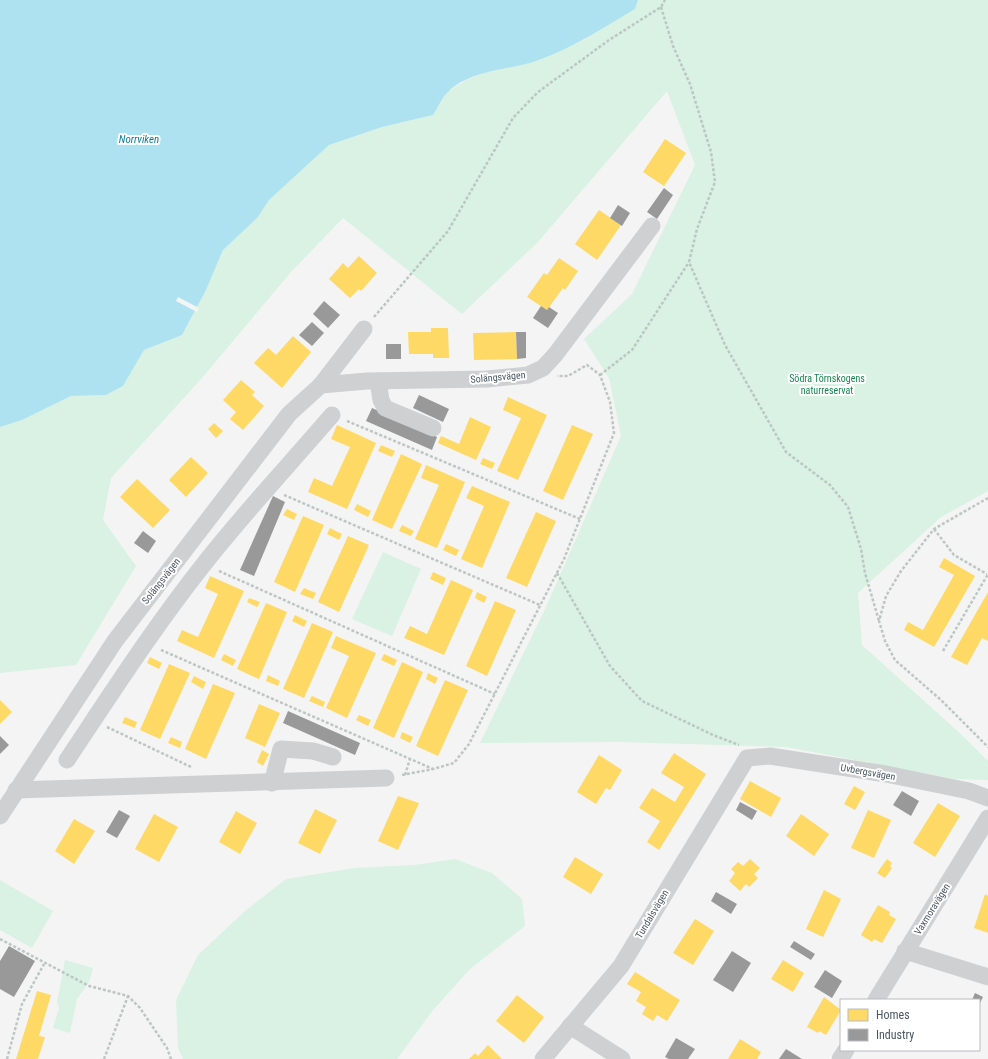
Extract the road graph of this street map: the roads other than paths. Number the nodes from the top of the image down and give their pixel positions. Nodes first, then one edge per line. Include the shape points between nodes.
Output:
1 (652, 226) dead end
2 (364, 329) road end
3 (378, 381) junction
4 (321, 385) junction
5 (332, 415) road end
6 (433, 428) dead end
7 (243, 474) junction
8 (267, 487) junction
9 (182, 554) junction
10 (204, 564) junction
11 (122, 631) junction
12 (144, 643) junction
13 (744, 752) joint
14 (332, 758) dead end
15 (67, 760) dead end
16 (386, 778) road end
17 (272, 783) junction
18 (16, 790) junction
19 (988, 798) edge
20 (0, 816) edge
21 (988, 818) edge
22 (905, 951) junction
23 (988, 977) edge
24 (877, 999) edge
25 (570, 1026) junction
26 (543, 1059) edge
27 (622, 1059) edge

1 - 3 street, Solängsvägen via 543,368 528,375 487,379
2 - 4 street, Solängsvägen
3 - 4 street, Solängsvägen
3 - 6 street via 385,408
4 - 7 street, Solängsvägen via 289,414
5 - 8 street
7 - 8 street
7 - 9 street, Solängsvägen
8 - 10 street
9 - 10 street
9 - 11 street, Solängsvägen
10 - 12 street
11 - 12 street
11 - 18 street, Solängsvägen
12 - 15 street
13 - 19 street, Uvbergsvägen via 878,773 969,791
13 - 25 street, Tundalsvägen via 621,966
14 - 17 street via 312,751 281,749
16 - 17 street
17 - 18 street
18 - 20 street, Solängsvägen
21 - 22 street, Vaxmoravägen
22 - 23 street
22 - 24 street, Vaxmoravägen
25 - 26 street, Tundalsvägen
25 - 27 street

